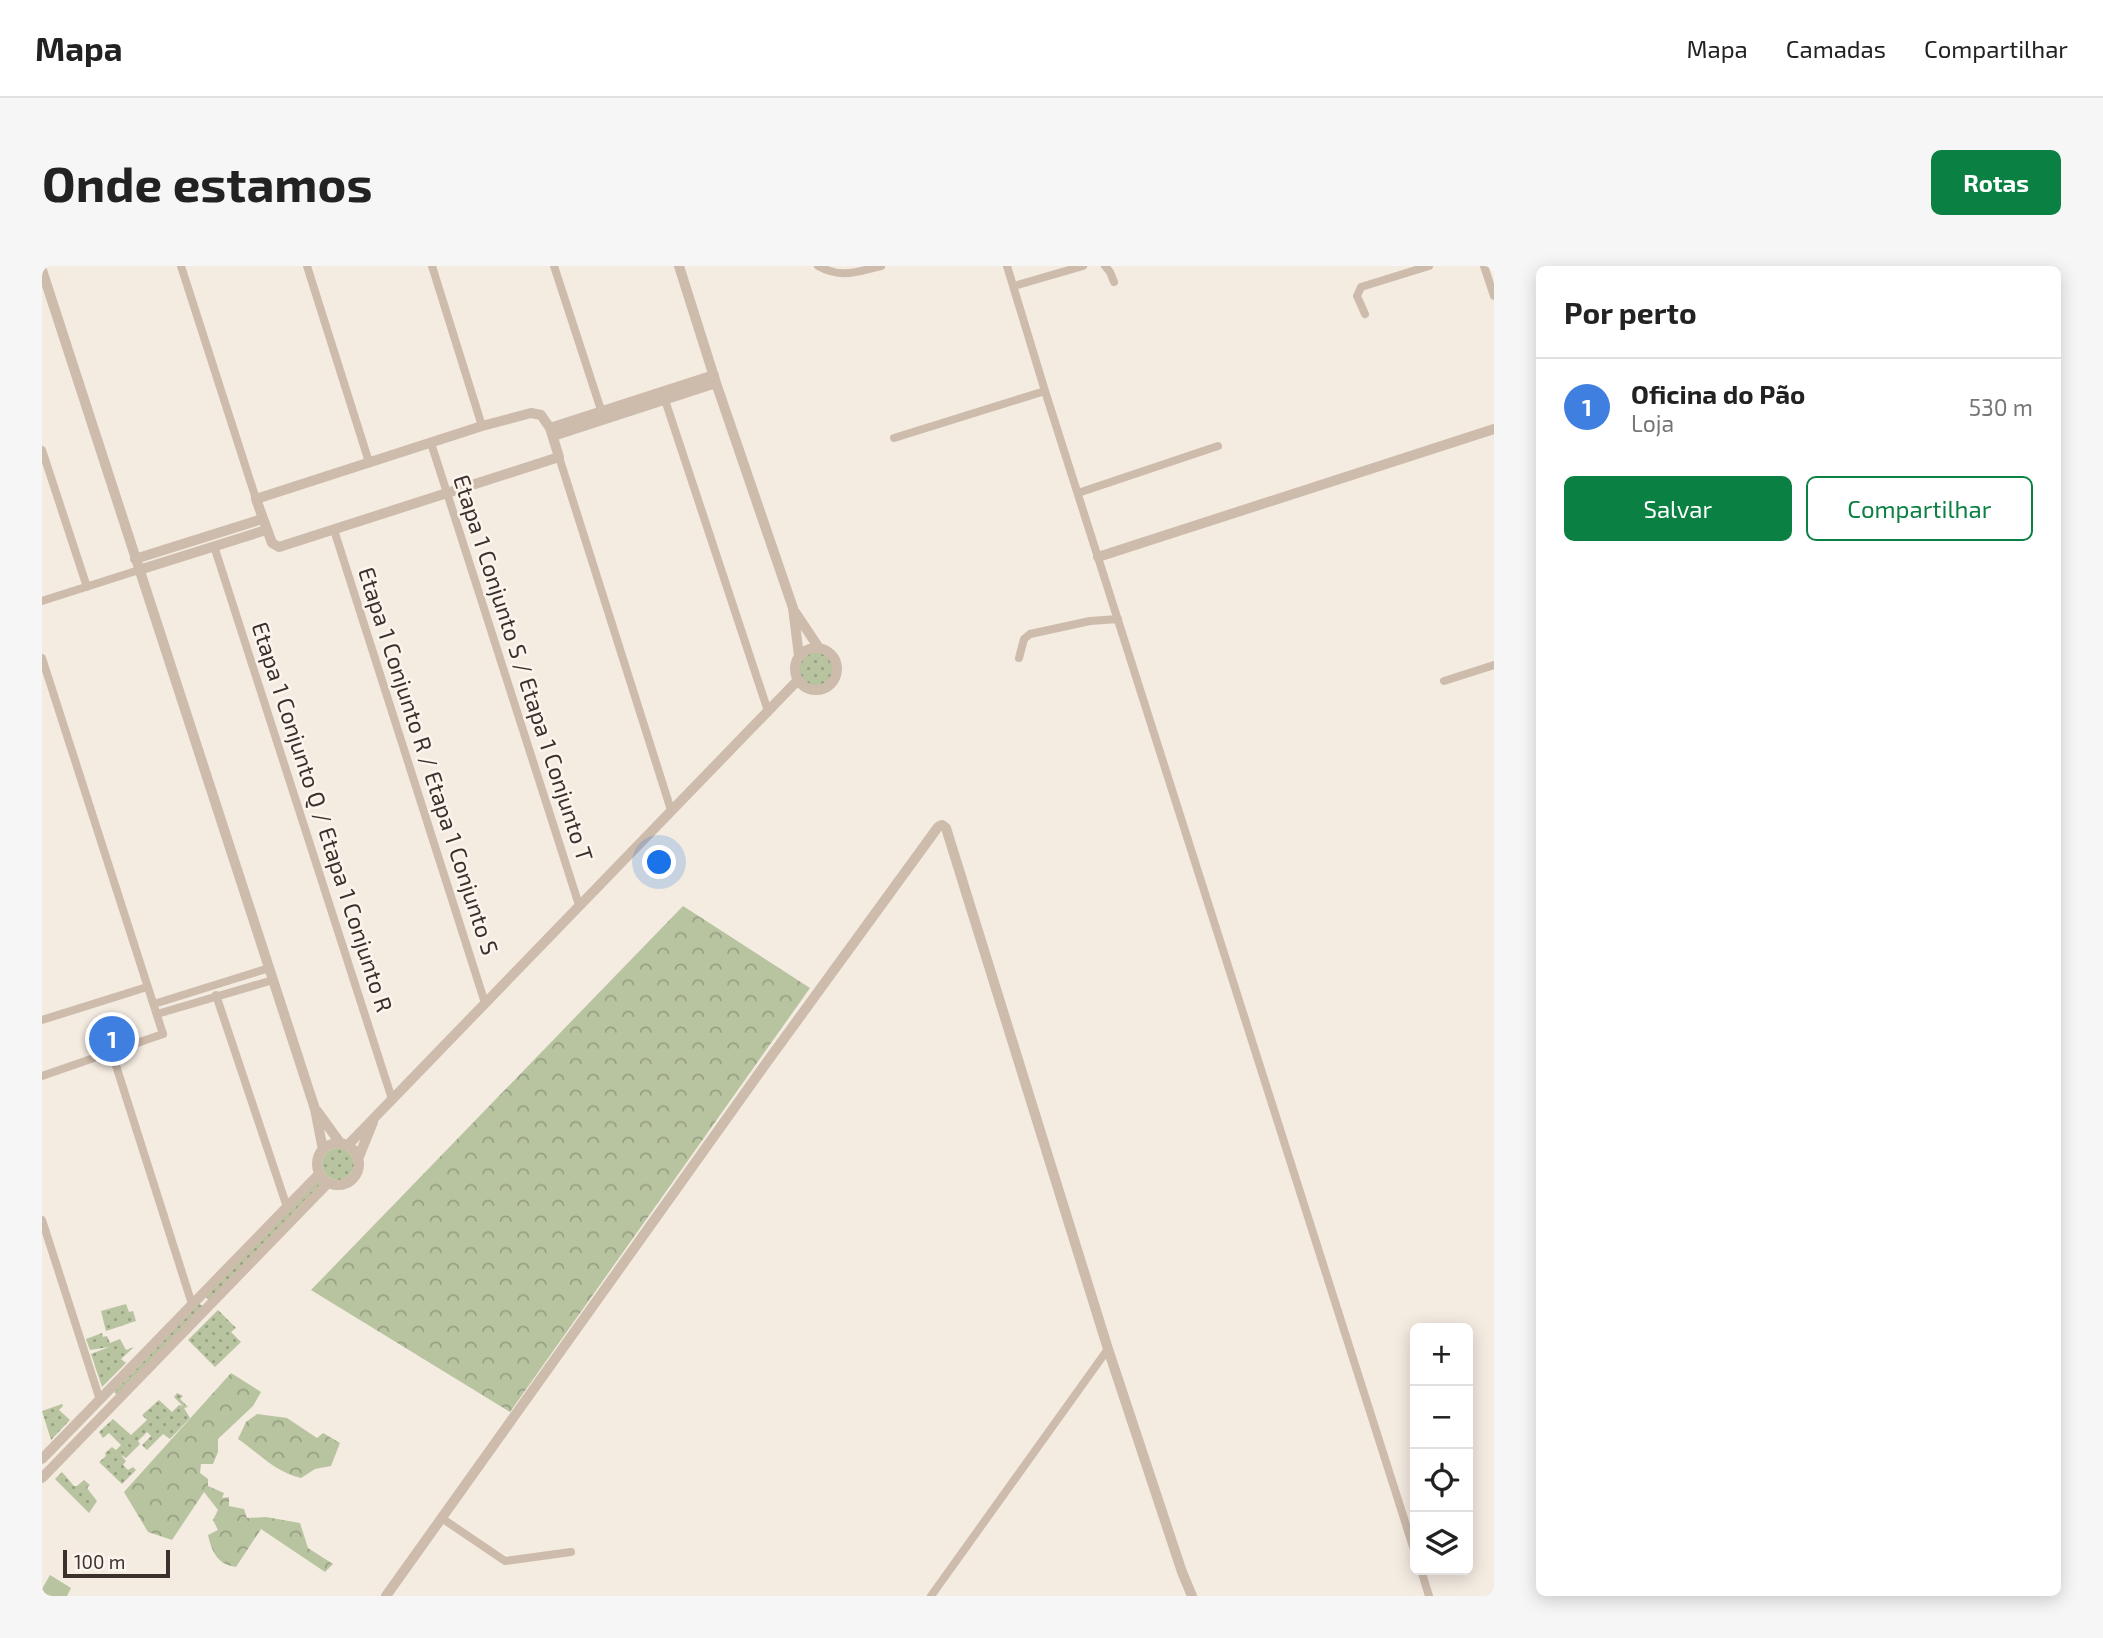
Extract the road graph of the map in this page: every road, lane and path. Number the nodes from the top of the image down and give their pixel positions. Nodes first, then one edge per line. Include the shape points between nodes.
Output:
1 (181, 266) edge
2 (306, 266) edge
3 (432, 266) edge
4 (554, 266) edge
5 (680, 266) edge
6 (818, 266) edge
7 (881, 266) edge
8 (1007, 266) edge
9 (1083, 266) edge
10 (1105, 266) edge
11 (1429, 266) edge
12 (1484, 266) edge
13 (42, 270) edge
14 (1114, 282) dead end
15 (1014, 286) junction
16 (1494, 296) edge
17 (1365, 314) dead end
18 (715, 379) junction
19 (1045, 391) junction
20 (665, 400) junction
21 (602, 415) junction
22 (482, 426) junction
23 (1494, 429) edge
24 (551, 432) junction
25 (894, 438) dead end
26 (431, 443) junction
27 (1218, 446) dead end
28 (42, 450) edge
29 (559, 457) junction
30 (369, 461) junction
31 (1078, 493) junction
32 (446, 494) junction
33 (256, 499) junction
34 (264, 524) junction
35 (334, 530) junction
36 (214, 546) junction
37 (1098, 556) junction
38 (137, 564) junction
39 (86, 587) junction
40 (42, 601) edge
41 (793, 608) junction
42 (1118, 619) junction
43 (819, 648) junction
44 (799, 656) junction
45 (42, 658) edge
46 (1019, 658) dead end
47 (1494, 665) edge
48 (798, 680) junction
49 (1444, 681) dead end
50 (768, 711) junction
51 (671, 810) junction
52 (579, 905) junction
53 (270, 968) junction
54 (273, 980) junction
55 (148, 987) junction
56 (216, 995) junction
57 (485, 1003) junction
58 (154, 1004) junction
59 (157, 1014) junction
60 (42, 1020) edge
61 (112, 1053) junction
62 (42, 1076) edge
63 (392, 1099) junction
64 (315, 1109) junction
65 (374, 1119) junction
66 (344, 1145) junction
67 (323, 1150) junction
68 (358, 1159) junction
69 (319, 1174) junction
70 (328, 1183) junction
71 (287, 1207) junction
72 (42, 1220) edge
73 (196, 1300) junction
74 (209, 1305) junction
75 (1108, 1349) junction
76 (108, 1397) junction
77 (42, 1459) edge
78 (42, 1478) edge
79 (443, 1519) junction
80 (1410, 1537) edge
81 (571, 1552) dead end
82 (1423, 1575) edge
83 (386, 1596) edge
84 (931, 1596) edge
85 (1192, 1596) edge
86 (1429, 1596) edge

1 - 33 street
2 - 30 street
3 - 22 street
4 - 21 street
5 - 18 street
6 - 7 street via 833,274 846,274
8 - 15 street
9 - 15 street
10 - 14 street
11 - 17 street via 1358,289
12 - 16 street
13 - 38 street
15 - 19 street
18 - 20 street
18 - 21 street
18 - 41 street
19 - 25 street
19 - 31 street
20 - 21 street
20 - 50 street
21 - 24 street
22 - 24 street via 534,412
22 - 26 street
23 - 37 street
24 - 29 street
26 - 30 street
26 - 32 street, Etapa 1 Conjunto S / Etapa 1 Conjunto T
27 - 31 street
28 - 39 street
29 - 32 street
29 - 51 street
30 - 33 street
31 - 37 street
32 - 35 street
32 - 52 street, Etapa 1 Conjunto S / Etapa 1 Conjunto T
33 - 34 street
34 - 35 street via 273,545 279,547
34 - 36 street
34 - 38 street
35 - 57 street, Etapa 1 Conjunto R / Etapa 1 Conjunto S
36 - 38 street
36 - 63 street, Etapa 1 Conjunto Q / Etapa 1 Conjunto R
37 - 42 street
38 - 39 street
38 - 53 street
39 - 40 street
41 - 43 street
41 - 44 street
42 - 46 street via 1030,634
42 - 80 street
43 - 44 street
43 - 48 street via 831,653 837,665 832,684 814,691
44 - 48 street via 794,668
45 - 55 street
47 - 49 street
48 - 50 street
50 - 51 street
51 - 52 street
52 - 57 street
53 - 54 street
53 - 58 street
54 - 56 street
54 - 64 street
55 - 58 street
55 - 60 street
56 - 59 street
56 - 71 street
57 - 63 street
58 - 59 street
59 - 61 street via 162,1035
61 - 62 street
61 - 73 street
63 - 65 street
64 - 66 street
64 - 67 street
65 - 66 street
65 - 68 street
66 - 67 street
66 - 68 street
67 - 69 street via 317,1161
68 - 70 street via 353,1178 342,1185
69 - 70 street
69 - 71 street
70 - 74 street
71 - 73 street
72 - 76 street
73 - 74 street
73 - 76 street
74 - 76 street
75 - 79 street via 946,828 940,826 766,1062
75 - 84 street
75 - 85 street
76 - 77 street
76 - 78 street
79 - 81 street via 505,1561
79 - 83 street
82 - 86 street

